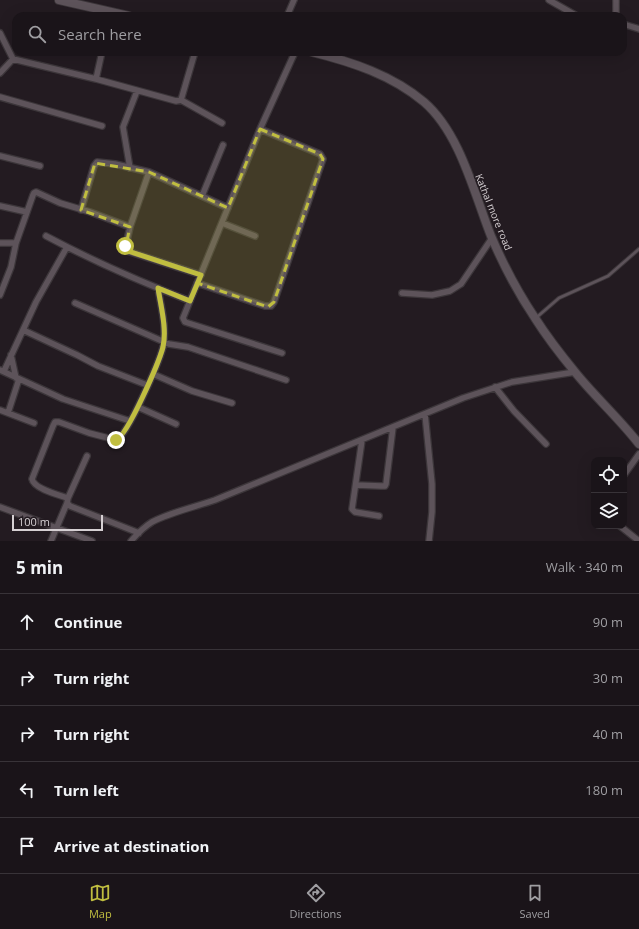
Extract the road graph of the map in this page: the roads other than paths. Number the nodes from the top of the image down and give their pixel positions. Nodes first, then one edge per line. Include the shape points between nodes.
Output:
1 (59, 0) edge
2 (294, 0) edge
3 (549, 0) edge
4 (616, 0) edge
5 (103, 12) edge
6 (289, 12) edge
7 (570, 12) edge
8 (616, 12) edge
9 (627, 25) edge
10 (639, 29) edge
11 (0, 33) edge
12 (101, 56) edge
13 (194, 56) edge
14 (293, 56) edge
15 (329, 56) edge
16 (13, 59) junction
17 (0, 74) edge
18 (96, 79) junction
19 (137, 91) junction
20 (0, 97) edge
21 (181, 100) junction
22 (222, 123) dead end
23 (102, 126) dead end
24 (260, 130) junction
25 (223, 145) dead end
26 (0, 156) edge
27 (40, 166) dead end
28 (130, 168) junction
29 (149, 172) junction
30 (202, 196) junction
31 (0, 206) edge
32 (228, 208) junction
33 (81, 210) junction
34 (27, 212) junction
35 (222, 223) junction
36 (130, 226) junction
37 (46, 236) dead end
38 (255, 236) dead end
39 (492, 238) junction
40 (0, 243) edge
41 (16, 243) junction
42 (67, 247) junction
43 (639, 249) edge
44 (201, 275) junction
45 (197, 283) junction
46 (158, 288) junction
47 (402, 294) dead end
48 (0, 295) edge
49 (190, 301) junction
50 (75, 302) dead end
51 (535, 319) junction
52 (23, 330) junction
53 (163, 342) junction
54 (282, 352) dead end
55 (11, 355) junction
56 (2, 370) edge
57 (575, 372) junction
58 (153, 374) junction
59 (18, 378) junction
60 (286, 380) dead end
61 (147, 385) junction
62 (494, 387) junction
63 (232, 403) dead end
64 (138, 407) junction
65 (0, 410) edge
66 (8, 413) junction
67 (425, 414) junction
68 (130, 421) junction
69 (34, 423) dead end
70 (176, 424) dead end
71 (393, 427) junction
72 (362, 440) junction
73 (546, 444) dead end
74 (639, 444) edge
75 (639, 454) edge
76 (87, 456) dead end
77 (627, 471) edge
78 (356, 485) junction
79 (68, 500) junction
80 (0, 507) edge
81 (379, 516) dead end
82 (57, 528) junction
83 (624, 529) edge
84 (139, 533) junction
85 (51, 541) edge
86 (92, 541) edge
87 (130, 541) edge
88 (429, 541) edge
89 (639, 541) edge

1 - 5 main road
2 - 6 street
3 - 7 street
4 - 8 street
9 - 10 street
11 - 16 street
12 - 18 street
13 - 21 street
14 - 24 street
15 - 39 main road, Kathal more road via 370,70 395,82 425,103 446,128 466,169
16 - 17 street
16 - 18 street
18 - 19 street
19 - 21 street
19 - 28 street via 123,127
20 - 23 street
21 - 22 street
24 - 32 street
24 - 45 street via 320,154 323,158 274,302 271,306 265,306
25 - 30 street
26 - 27 street
28 - 29 street
28 - 33 street via 97,162
29 - 30 street
29 - 36 street
30 - 32 street
31 - 34 street
32 - 35 street
33 - 34 street via 36,192
33 - 36 street
34 - 41 street
35 - 38 street
35 - 44 street
36 - 44 street via 125,249
37 - 42 street
39 - 47 street via 461,284 450,291 432,295
39 - 51 main road, Kathal more road
40 - 41 street
41 - 48 street
42 - 46 street
42 - 52 street
43 - 51 lane via 608,276 559,298
44 - 45 street
45 - 49 street
46 - 49 street
46 - 53 street
49 - 54 street via 182,318 185,322
50 - 53 street
51 - 57 main road, Kathal more road
52 - 55 street
52 - 61 street via 98,366
53 - 58 street
53 - 60 street via 188,347
55 - 56 street
55 - 59 street
56 - 59 street
57 - 62 street
57 - 74 main road, Kathal more road via 625,425
58 - 61 street
58 - 63 street via 192,391
59 - 66 street
59 - 68 street via 63,399
61 - 64 street
62 - 67 street
62 - 73 street
64 - 68 street
64 - 70 street
65 - 66 street
66 - 69 street
67 - 71 street
67 - 88 street via 432,484
68 - 79 street via 116,440 59,422 54,424 32,479 42,488
71 - 72 street
71 - 78 street via 385,486
72 - 78 street
72 - 84 street via 215,500 160,519
75 - 77 street
76 - 79 street
78 - 81 street via 353,511
79 - 82 street
79 - 84 street via 70,506
80 - 82 street
82 - 85 street
82 - 86 street
83 - 89 street
84 - 87 street

